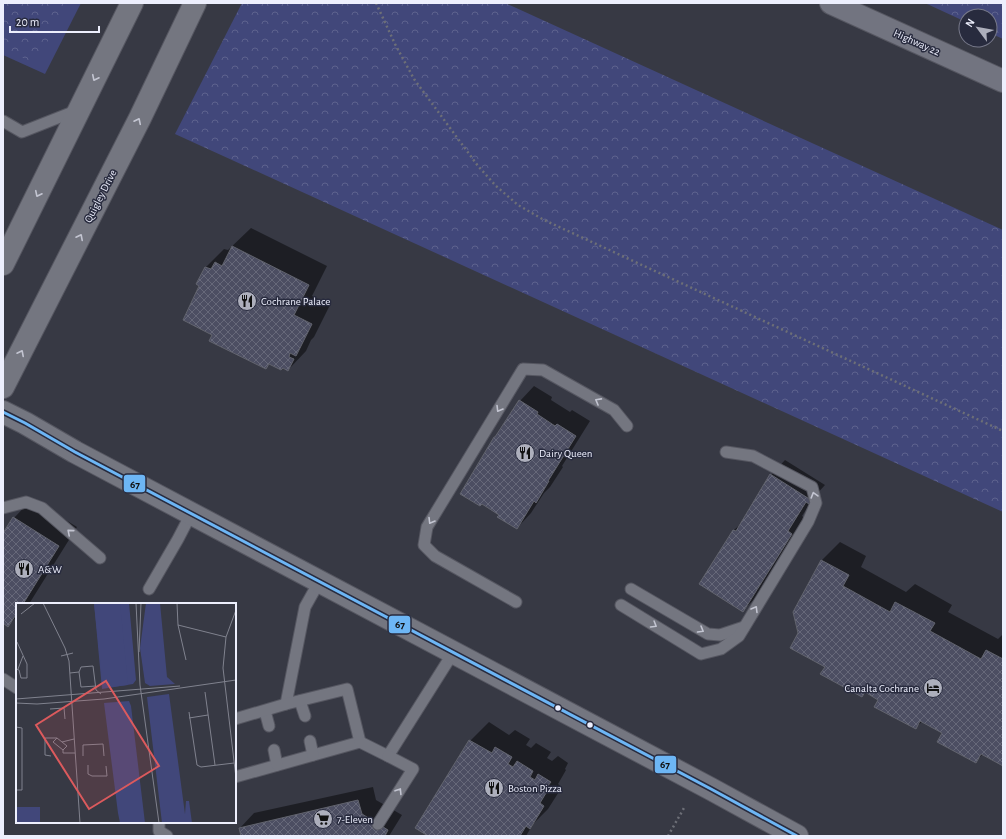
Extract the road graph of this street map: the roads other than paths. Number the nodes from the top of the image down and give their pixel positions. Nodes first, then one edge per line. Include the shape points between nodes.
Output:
1 (132, 3) edge
2 (195, 3) edge
3 (831, 3) edge
4 (1003, 81) edge
5 (80, 109) junction
6 (3, 121) edge
7 (3, 264) edge
8 (3, 387) edge
9 (3, 412) edge
10 (627, 426) dead end
11 (726, 452) dead end
12 (3, 508) edge
13 (191, 514) junction
14 (100, 558) dead end
15 (320, 582) junction
16 (149, 589) dead end
17 (631, 589) dead end
18 (516, 602) dead end
19 (621, 605) dead end
20 (744, 627) junction
21 (453, 652) junction
22 (3, 679) edge
23 (16, 687) edge
24 (300, 701) junction
25 (286, 704) junction
26 (264, 711) junction
27 (305, 716) dead end
28 (236, 719) edge
29 (269, 726) dead end
30 (310, 741) dead end
31 (360, 742) junction
32 (274, 750) dead end
33 (313, 756) junction
34 (388, 756) junction
35 (277, 765) junction
36 (236, 777) edge
37 (159, 823) edge
38 (378, 824) dead end
39 (167, 836) edge
40 (798, 836) edge

1 -> 5 street
8 -> 2 street, Quigley Drive
3 - 4 main road, Highway 22
5 - 6 lane via 22,132
5 -> 7 street
9 - 13 street
10 -> 18 lane via 614,410 543,370 523,369 427,527 424,545 435,556
20 -> 11 lane via 808,522 816,503 812,487 753,456
14 -> 12 lane via 42,508 26,502
13 - 15 street
13 - 16 lane
15 - 21 street
15 - 25 lane via 305,607
17 -> 20 lane via 708,634 720,635
19 -> 20 lane via 701,654 721,649 738,636
21 - 34 lane
21 - 40 street
22 - 23 lane
24 - 25 lane
24 - 27 lane
24 - 31 lane via 347,690
25 - 26 lane
26 - 28 lane
26 - 29 lane
30 - 33 lane
31 - 33 lane
31 - 34 lane
32 - 35 lane
33 - 35 lane
38 -> 34 lane via 412,770
35 - 36 lane
37 - 39 lane via 159,831

